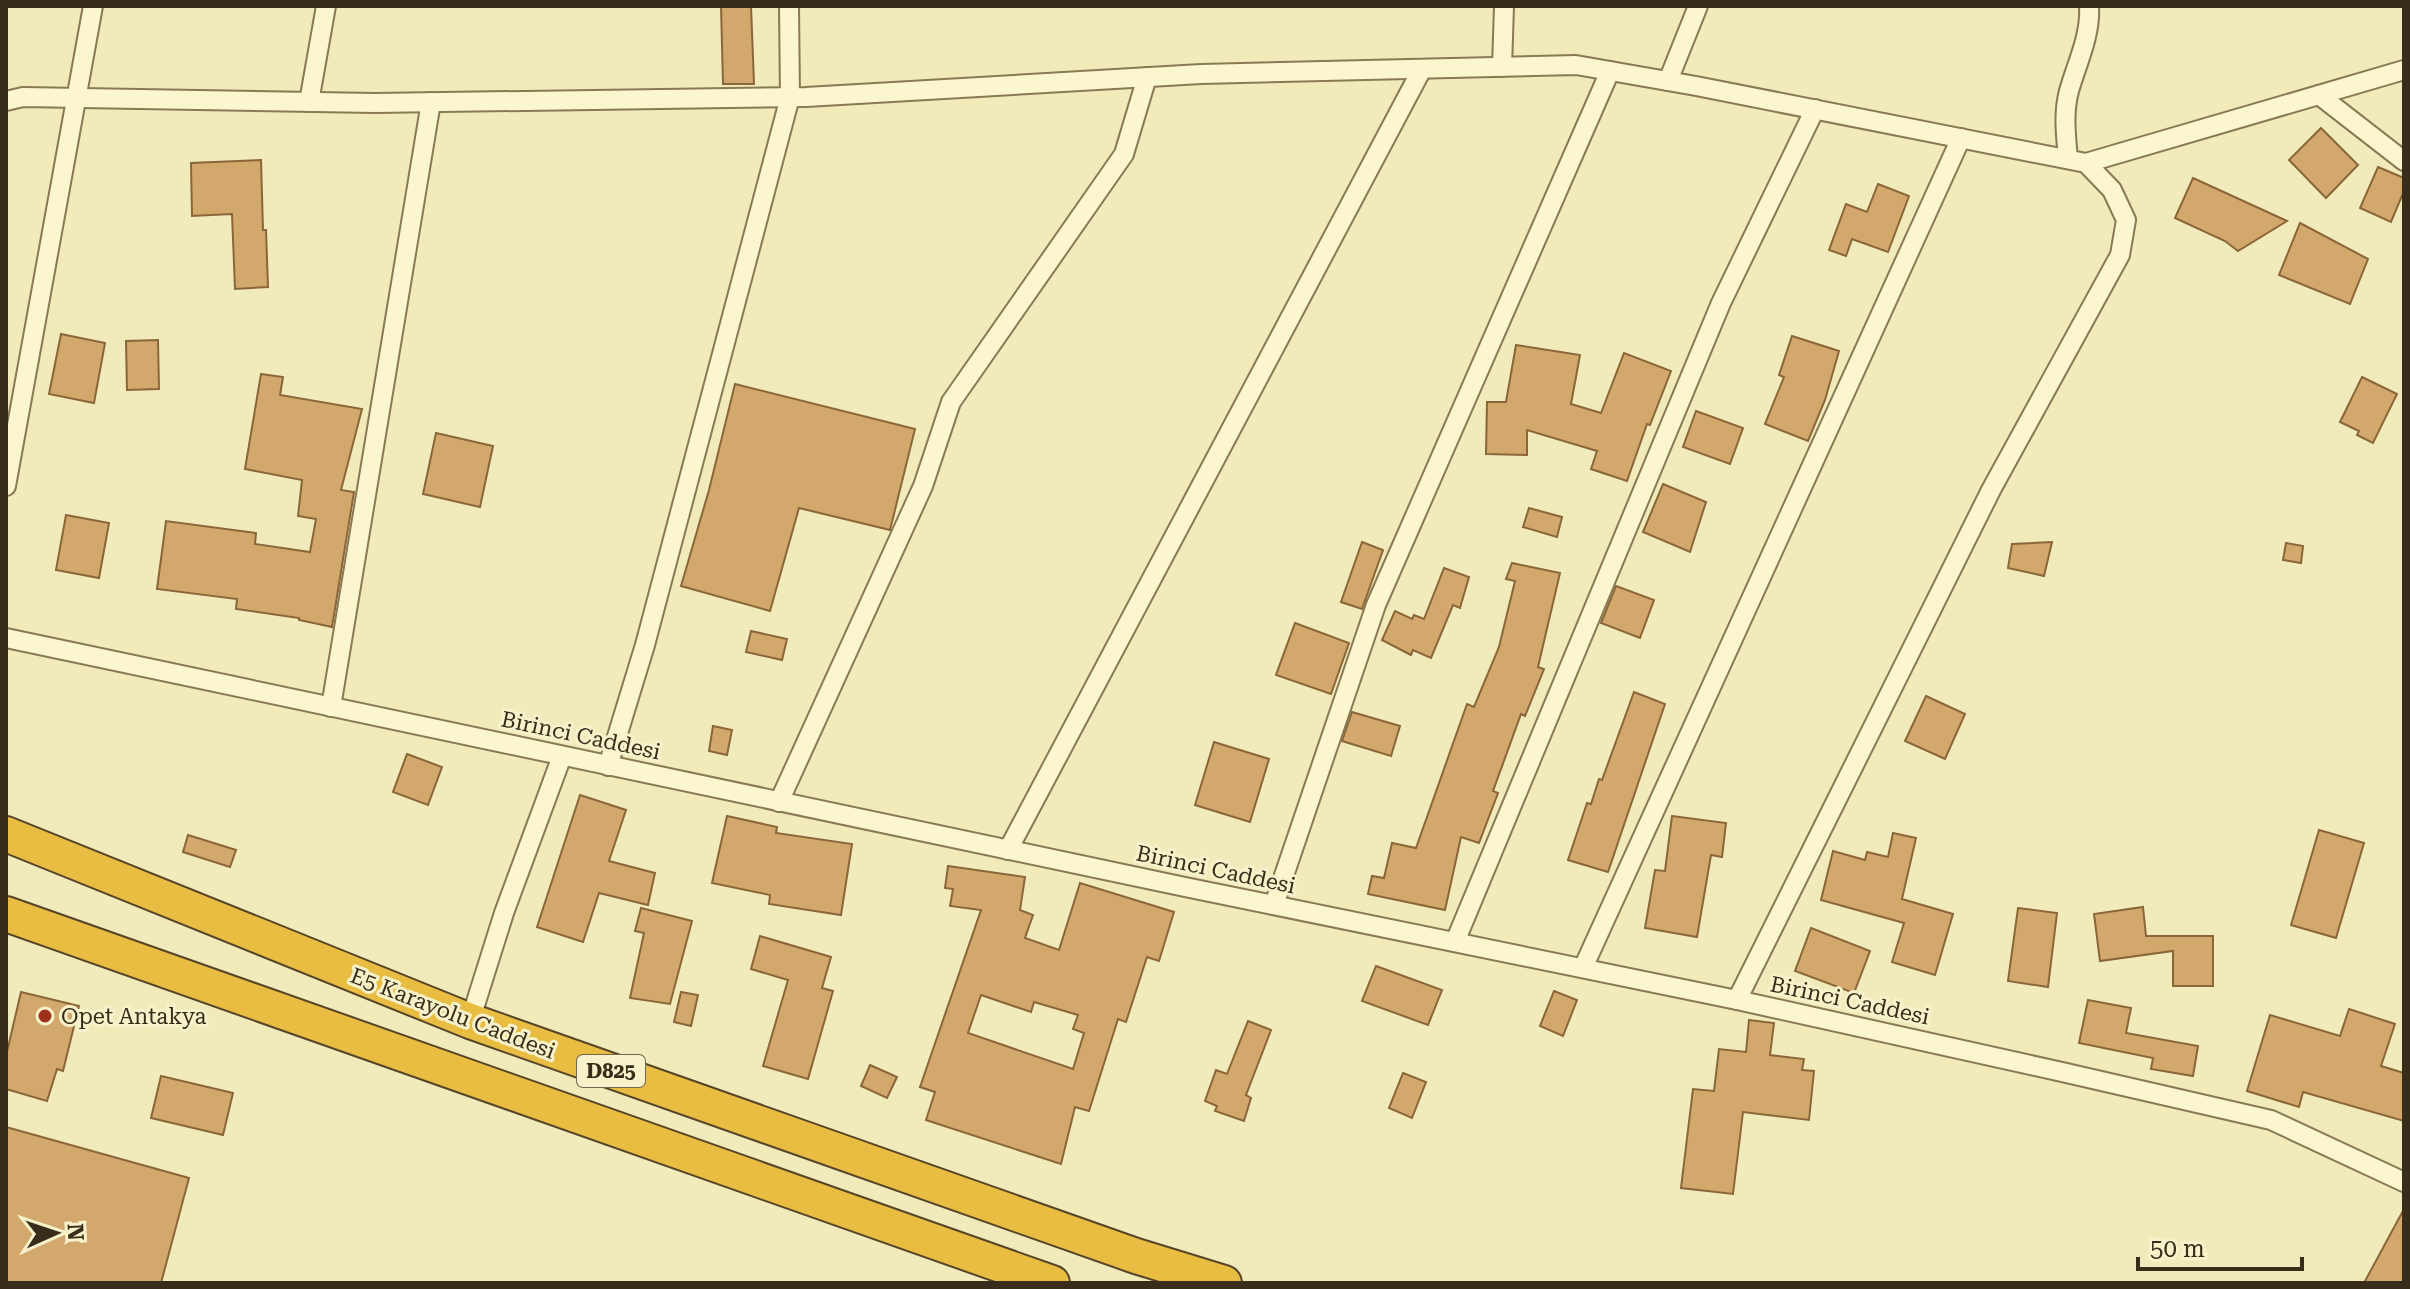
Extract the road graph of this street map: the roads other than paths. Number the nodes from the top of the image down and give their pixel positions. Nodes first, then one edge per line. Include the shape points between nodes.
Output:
1 (93, 6) edge
2 (326, 6) edge
3 (789, 6) edge
4 (1504, 6) edge
5 (1698, 6) edge
6 (2089, 6) edge
7 (1502, 67) junction
8 (1422, 69) junction
9 (2404, 70) edge
10 (1610, 71) junction
11 (1147, 77) junction
12 (1668, 81) junction
13 (2319, 95) junction
14 (790, 97) junction
15 (76, 98) junction
16 (6, 101) edge
17 (309, 102) junction
18 (431, 102) junction
19 (1815, 109) junction
20 (1961, 138) junction
21 (2077, 161) junction
22 (2404, 161) edge
23 (6, 486) edge
24 (6, 638) edge
25 (331, 707) junction
26 (562, 756) junction
27 (608, 766) junction
28 (779, 802) junction
29 (6, 834) edge
30 (1008, 850) junction
31 (1274, 905) junction
32 (6, 914) edge
33 (1455, 942) junction
34 (1583, 968) junction
35 (1737, 1000) junction
36 (470, 1021) junction
37 (2404, 1182) edge
38 (1052, 1283) edge
39 (1224, 1283) edge

1 - 15 street
2 - 17 street
3 - 14 street
4 - 7 street
5 - 12 street
6 - 21 street via 2065,120
7 - 8 street
7 - 10 street via 1576,65
8 - 11 street
8 - 30 street
9 - 13 street
10 - 12 street
10 - 31 street via 1376,605
11 - 14 street
11 - 28 street via 1124,154 951,402 923,486
12 - 19 street
13 - 21 street
13 - 22 street
14 - 18 street
14 - 27 street
15 - 16 street
15 - 17 street
15 - 23 street
17 - 18 street
18 - 25 street
19 - 20 street
19 - 33 street via 1721,303
20 - 21 street
20 - 34 street
21 - 35 street via 2112,190 2126,220 2120,255 1991,490
24 - 25 street, Birinci Caddesi
25 - 26 street, Birinci Caddesi
26 - 27 street, Birinci Caddesi
26 - 36 street
27 - 28 street, Birinci Caddesi
28 - 30 street, Birinci Caddesi
29 - 36 highway, E5 Karayolu Caddesi / D825
30 - 31 street, Birinci Caddesi
31 - 33 street, Birinci Caddesi
32 - 38 highway, D825
33 - 34 street, Birinci Caddesi
34 - 35 street, Birinci Caddesi
35 - 37 street, Birinci Caddesi via 2271,1120
36 - 39 highway, E5 Karayolu Caddesi / D825

